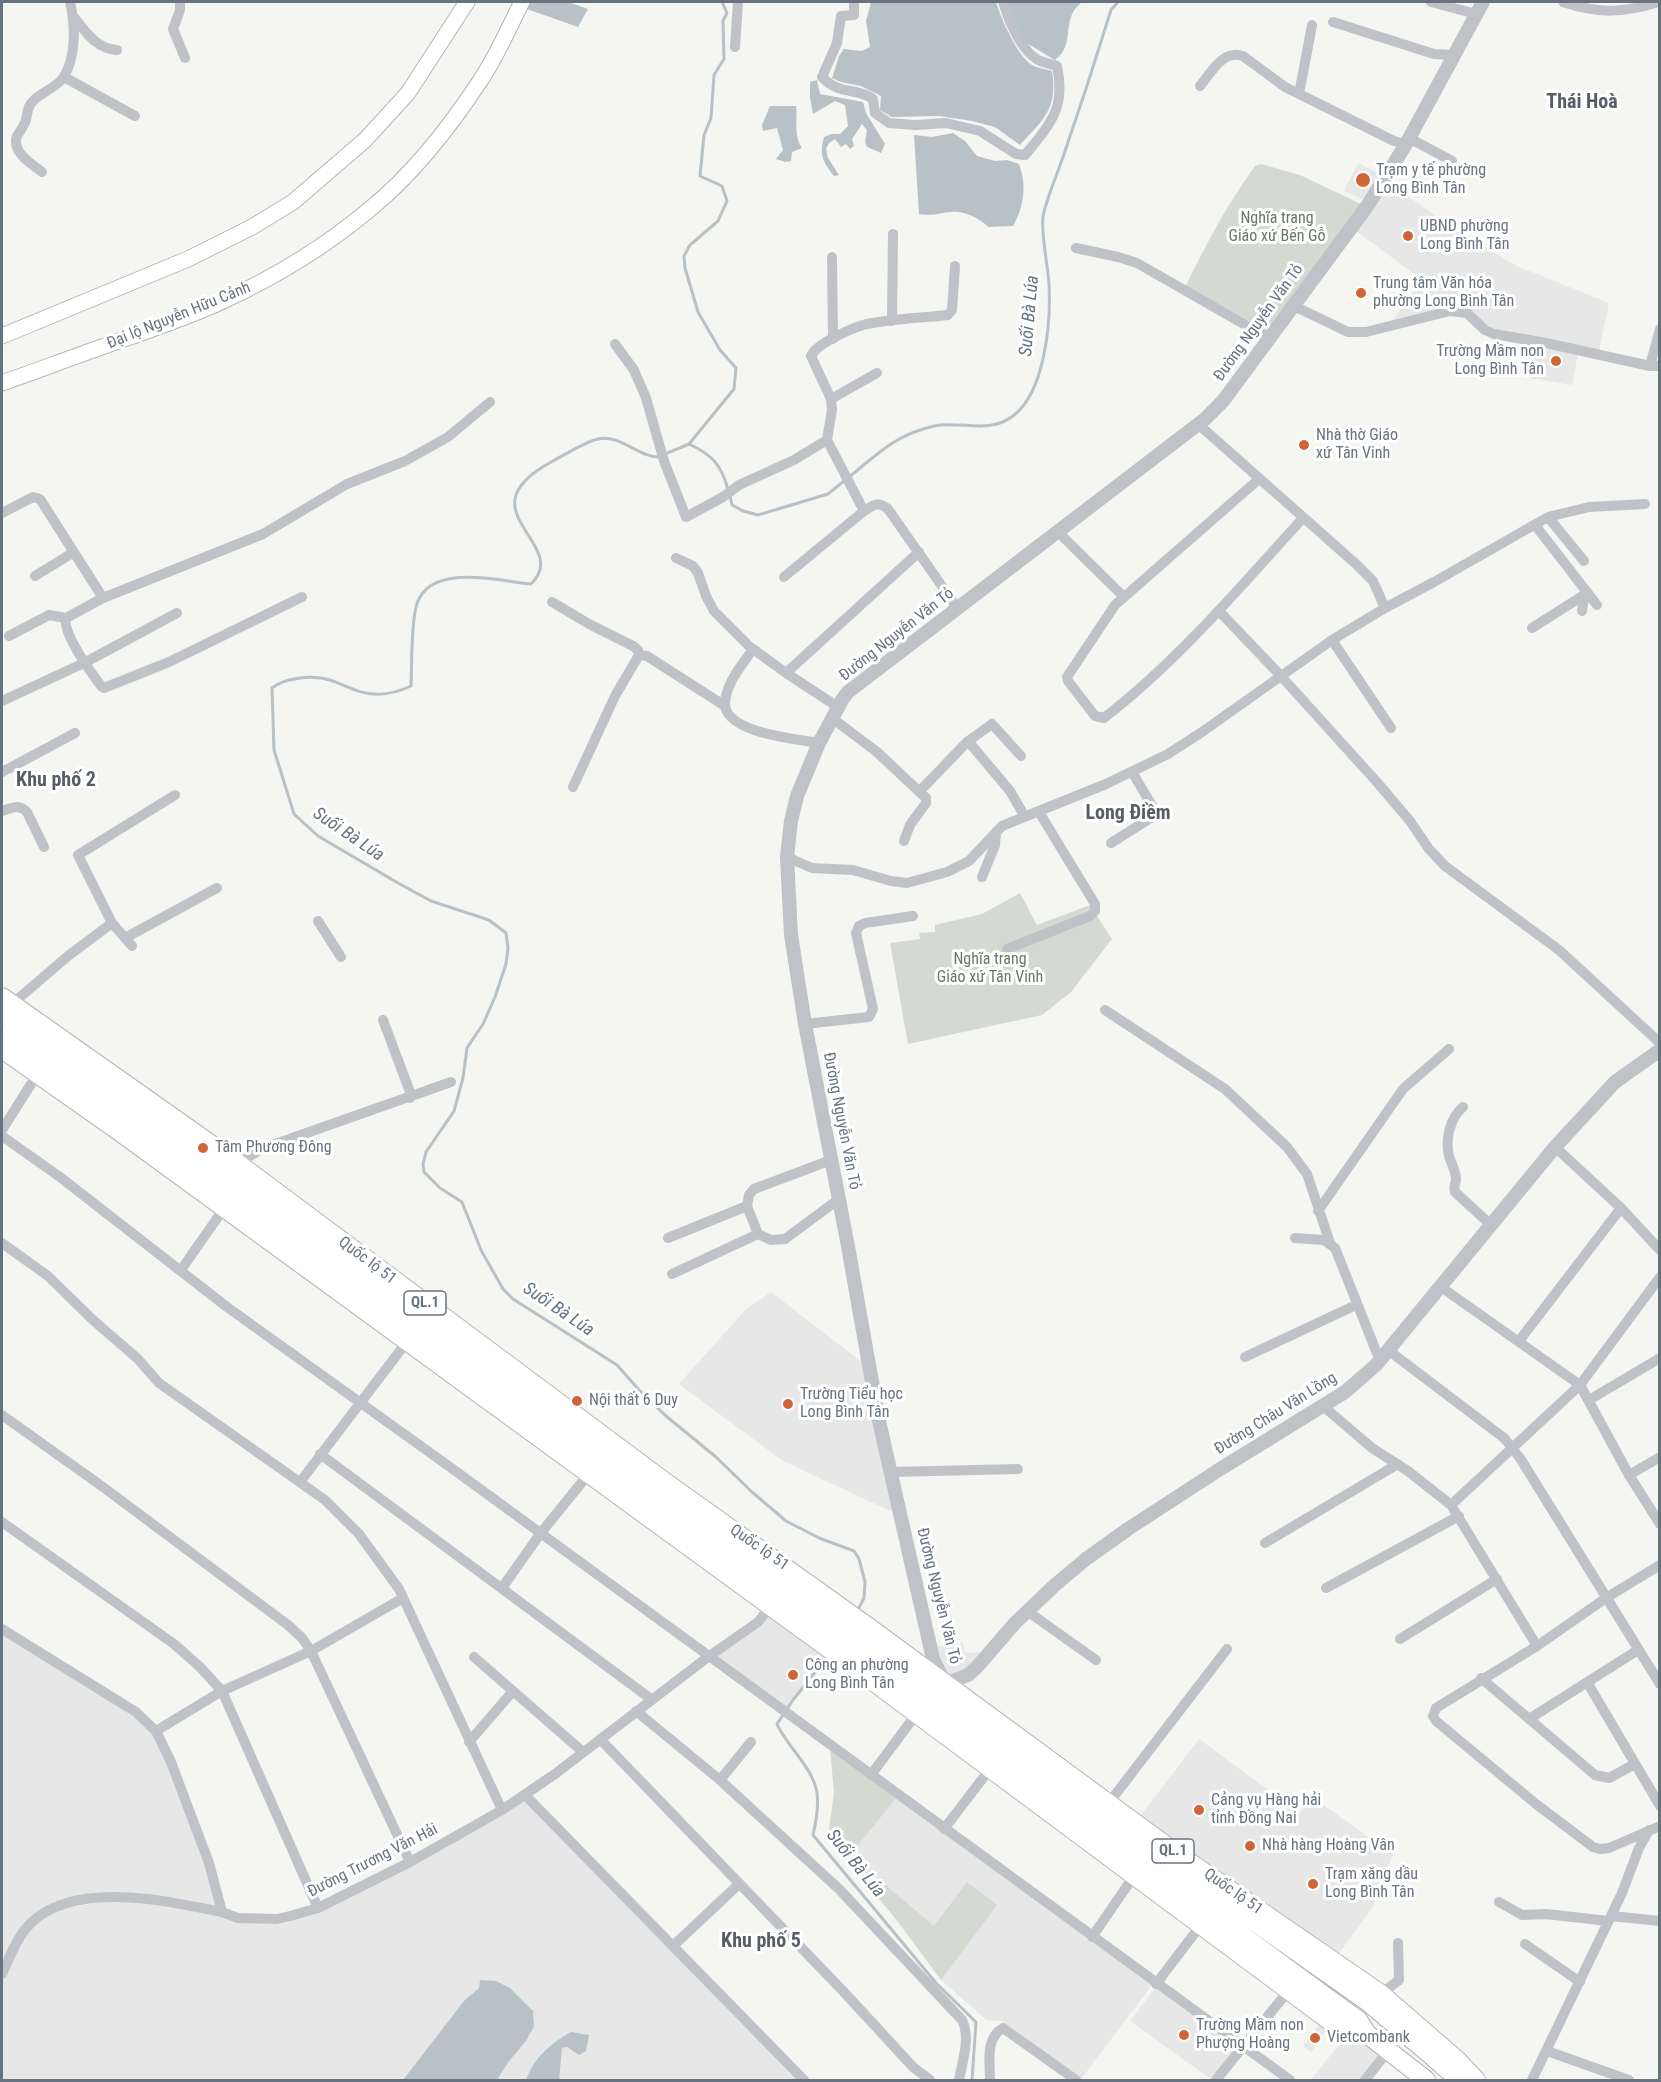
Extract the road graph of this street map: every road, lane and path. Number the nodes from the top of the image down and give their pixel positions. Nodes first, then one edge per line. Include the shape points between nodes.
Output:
1 (70, 2) edge
2 (180, 2) edge
3 (467, 2) edge
4 (522, 2) edge
5 (738, 2) edge
6 (854, 2) edge
7 (1003, 2) edge
8 (1431, 2) edge
9 (1563, 2) edge
10 (1659, 2) edge
11 (1594, 6) edge
12 (1479, 8) edge
13 (73, 16) junction
14 (1334, 22) dead end
15 (1312, 25) dead end
16 (735, 47) dead end
17 (117, 50) dead end
18 (1454, 55) junction
19 (185, 58) dead end
20 (64, 76) junction
21 (1200, 86) dead end
22 (1299, 94) junction
23 (135, 117) dead end
24 (1407, 141) junction
25 (1452, 161) dead end
26 (42, 172) dead end
27 (893, 234) dead end
28 (1076, 248) dead end
29 (832, 257) dead end
30 (955, 266) dead end
31 (1292, 305) junction
32 (892, 321) junction
33 (1659, 329) edge
34 (2, 336) edge
35 (1268, 338) junction
36 (833, 339) junction
37 (615, 344) dead end
38 (1655, 366) edge
39 (877, 373) dead end
40 (2, 383) edge
41 (831, 399) junction
42 (490, 402) dead end
43 (1198, 424) junction
44 (827, 440) junction
45 (1259, 479) junction
46 (1645, 504) dead end
47 (864, 511) junction
48 (2, 513) edge
49 (1548, 517) junction
50 (1303, 518) junction
51 (1535, 525) junction
52 (1057, 531) junction
53 (74, 552) junction
54 (919, 552) junction
55 (676, 558) dead end
56 (1584, 561) dead end
57 (35, 576) dead end
58 (784, 577) dead end
59 (1585, 592) junction
60 (302, 597) dead end
61 (1124, 597) junction
62 (103, 598) junction
63 (552, 602) dead end
64 (1597, 605) dead end
65 (1385, 608) junction
66 (958, 609) junction
67 (1582, 611) dead end
68 (1219, 612) junction
69 (177, 613) dead end
70 (66, 618) junction
71 (1532, 628) dead end
72 (9, 636) dead end
73 (1332, 640) junction
74 (753, 649) junction
75 (639, 655) junction
76 (84, 663) junction
77 (786, 673) junction
78 (1280, 675) junction
79 (2, 700) edge
80 (725, 706) junction
81 (835, 713) junction
82 (1391, 728) dead end
83 (75, 733) dead end
84 (968, 741) junction
85 (819, 743) junction
86 (1021, 756) dead end
87 (2, 772) edge
88 (1132, 772) junction
89 (573, 787) dead end
90 (919, 792) junction
91 (175, 795) dead end
92 (2, 811) edge
93 (1039, 812) junction
94 (1025, 817) junction
95 (996, 831) junction
96 (904, 841) dead end
97 (1111, 843) dead end
98 (44, 847) dead end
99 (788, 857) junction
100 (982, 877) dead end
101 (217, 888) dead end
102 (913, 916) dead end
103 (318, 921) dead end
104 (112, 923) junction
105 (1007, 949) dead end
106 (341, 957) dead end
107 (5, 1005) edge
108 (1105, 1010) dead end
109 (383, 1020) dead end
110 (805, 1024) junction
111 (2, 1034) edge
112 (1659, 1042) edge
113 (2, 1049) edge
114 (1449, 1049) dead end
115 (1659, 1050) edge
116 (50, 1055) junction
117 (452, 1082) dead end
118 (410, 1098) junction
119 (1463, 1107) dead end
120 (2, 1130) edge
121 (2, 1136) edge
122 (1555, 1147) junction
123 (831, 1160) junction
124 (230, 1168) junction
125 (839, 1199) junction
126 (228, 1203) junction
127 (747, 1206) junction
128 (1622, 1208) junction
129 (1318, 1211) junction
130 (1491, 1225) junction
131 (758, 1234) junction
132 (668, 1238) dead end
133 (1296, 1238) dead end
134 (2, 1243) edge
135 (1330, 1243) junction
136 (1659, 1250) edge
137 (181, 1270) junction
138 (672, 1274) dead end
139 (1659, 1277) edge
140 (1441, 1287) junction
141 (1356, 1305) junction
142 (411, 1338) junction
143 (1519, 1341) junction
144 (1384, 1355) junction
145 (1245, 1357) dead end
146 (1659, 1358) edge
147 (1580, 1385) junction
148 (1589, 1400) junction
149 (360, 1403) junction
150 (1323, 1406) junction
151 (2, 1416) edge
152 (1512, 1448) junction
153 (320, 1454) junction
154 (1659, 1457) edge
155 (1398, 1464) junction
156 (1018, 1469) dead end
157 (592, 1470) junction
158 (891, 1472) junction
159 (1629, 1475) junction
160 (300, 1482) junction
161 (1451, 1505) junction
162 (1459, 1516) junction
163 (2, 1522) edge
164 (1659, 1524) edge
165 (540, 1534) junction
166 (1265, 1543) dead end
167 (1659, 1565) edge
168 (1497, 1579) junction
169 (502, 1588) junction
170 (1326, 1588) dead end
171 (782, 1590) junction
172 (403, 1598) junction
173 (1606, 1598) junction
174 (1027, 1611) junction
175 (836, 1628) junction
176 (2, 1629) edge
177 (1400, 1639) dead end
178 (855, 1642) junction
179 (1537, 1646) junction
180 (1227, 1649) dead end
181 (1638, 1650) junction
182 (311, 1651) junction
183 (474, 1657) dead end
184 (708, 1657) junction
185 (1096, 1660) dead end
186 (1481, 1678) junction
187 (1587, 1682) junction
188 (1659, 1684) edge
189 (222, 1691) junction
190 (513, 1691) junction
191 (651, 1699) junction
192 (930, 1703) junction
193 (636, 1711) junction
194 (1529, 1719) junction
195 (156, 1731) junction
196 (600, 1739) junction
197 (469, 1742) junction
198 (751, 1742) dead end
199 (583, 1752) junction
200 (1635, 1764) junction
201 (990, 1769) junction
202 (871, 1775) junction
203 (720, 1780) junction
204 (525, 1795) junction
205 (1108, 1804) junction
206 (1659, 1806) edge
207 (502, 1810) junction
208 (1654, 1828) edge
209 (944, 1829) junction
210 (410, 1862) junction
211 (1139, 1869) junction
212 (739, 1884) junction
213 (1499, 1902) dead end
214 (318, 1908) junction
215 (222, 1912) junction
216 (1609, 1919) junction
217 (1659, 1921) edge
218 (1201, 1925) junction
219 (1092, 1937) junction
220 (1398, 1943) dead end
221 (1524, 1944) dead end
222 (673, 1946) junction
223 (2, 1974) edge
224 (1580, 1982) junction
225 (1156, 1984) junction
226 (1289, 1990) junction
227 (1381, 1994) junction
228 (1367, 2034) junction
229 (1243, 2047) junction
230 (1388, 2051) junction
231 (1547, 2052) junction
232 (804, 2080) edge
233 (930, 2080) edge
234 (959, 2080) edge
235 (990, 2080) edge
236 (1076, 2080) edge
237 (1216, 2080) edge
238 (1290, 2080) edge
239 (1365, 2080) edge
240 (1426, 2080) edge
241 (1459, 2080) edge
242 (1476, 2080) edge
243 (1532, 2080) edge
244 (1629, 2080) edge

1 - 13 street
2 - 19 street via 173,29
3 - 34 main road via 408,93 365,140 293,201 188,259
4 - 40 main road, Đại lộ Nguyễn Hữu Cảnh via 482,78 440,134 402,179 342,231 264,281 223,301
5 - 16 street
6 - 7 street via 854,15 841,16 837,43 822,77 831,86 867,94 873,99 875,113 889,123 946,123 980,130 1016,154 1025,155 1056,114 1061,85 1057,66 1039,61 1026,50
8 - 12 street
9 - 11 street
10 - 11 street via 1633,9
12 - 18 street, Đường Nguyễn Văn Tỏ
13 - 17 street via 92,41
13 - 20 street via 74,43
14 - 18 street via 1434,54
15 - 22 street
18 - 24 street, Đường Nguyễn Văn Tỏ
20 - 23 street
20 - 26 street via 26,110 26,122 17,137 23,158
21 - 22 street via 1224,58 1238,54
22 - 24 street via 1394,141
24 - 25 street
24 - 31 street, Đường Nguyễn Văn Tỏ via 1368,205
27 - 32 street
28 - 35 street via 1137,263
29 - 36 street
30 - 32 street via 950,313
31 - 35 street, Đường Nguyễn Văn Tỏ
31 - 38 street via 1348,332 1366,332 1450,311 1467,313 1494,334
32 - 36 street via 864,325
33 - 38 street
35 - 43 street, Đường Nguyễn Văn Tỏ via 1223,401
36 - 41 street via 811,356
37 - 44 street via 634,370 646,398 664,461 686,516 739,484 794,460
39 - 41 street
41 - 44 street
42 - 62 street via 448,437 405,462 347,484 263,534
43 - 45 street
43 - 52 street, Đường Nguyễn Văn Tỏ
44 - 47 street
45 - 50 street
45 - 61 street
46 - 49 street via 1589,507
47 - 54 street via 875,504 888,509
47 - 58 street
48 - 53 street via 37,497
49 - 51 street
49 - 56 street
50 - 65 street via 1373,581
50 - 68 street
51 - 59 street
51 - 65 street
52 - 61 street
52 - 66 street, Đường Nguyễn Văn Tỏ
53 - 57 street
53 - 62 street
54 - 66 street
54 - 77 street
55 - 74 street via 693,566 714,611
59 - 64 street
59 - 67 street
59 - 71 street
60 - 76 street via 169,662 110,686 102,687
61 - 68 street via 1067,677 1100,718 1154,675
62 - 70 street
63 - 75 street via 633,646
65 - 73 street
66 - 81 street, Đường Nguyễn Văn Tỏ via 848,692
68 - 78 street
69 - 76 street
70 - 72 street via 50,615
70 - 76 street via 66,627
73 - 78 street
73 - 82 street
74 - 77 street
74 - 80 street via 733,678
75 - 80 street via 647,656
75 - 89 street via 615,696
76 - 79 street
77 - 81 street
78 - 88 street via 1202,732
78 - 112 street via 1393,800 1446,866 1559,950
80 - 85 street via 730,718 739,725
81 - 85 street, Đường Nguyễn Văn Tỏ
81 - 90 street
83 - 87 street
84 - 86 street via 992,724
84 - 90 street
84 - 94 street via 1010,791
85 - 99 street, Đường Nguyễn Văn Tỏ via 797,796
88 - 93 street
88 - 97 street via 1157,814
90 - 96 street via 926,803
91 - 104 street via 78,855
92 - 98 street via 23,808
93 - 94 street
93 - 105 street via 1095,904 1095,911
94 - 95 street
95 - 99 street via 969,861 947,872 907,883 853,870 812,868
95 - 100 street via 995,845
99 - 110 street, Đường Nguyễn Văn Tỏ via 791,935
101 - 104 street via 128,942
102 - 110 street via 859,926 856,933 873,1009 869,1017
103 - 106 street
104 - 107 street
107 - 116 main road, Quốc lộ 51 / QL.1
108 - 129 street via 1225,1089 1287,1147 1307,1174
109 - 118 street
110 - 123 street, Đường Nguyễn Văn Tỏ
111 - 116 main road, Quốc lộ 51 / QL.1
113 - 116 main road, Quốc lộ 51 / QL.1
114 - 129 street via 1394,1100
115 - 122 street, Đường Châu Văn Lồng via 1615,1082
116 - 120 street
116 - 124 main road, Quốc lộ 51 / QL.1
116 - 126 main road, Quốc lộ 51 / QL.1
117 - 118 street
118 - 124 street via 264,1148
119 - 130 street via 1455,1115 1448,1139 1455,1192
121 - 137 street
122 - 128 street
122 - 130 street, Đường Châu Văn Lồng
123 - 125 street, Đường Nguyễn Văn Tỏ
123 - 127 street via 754,1190
124 - 171 main road, Quốc lộ 51 / QL.1 via 492,1360
125 - 131 street via 785,1239 765,1239
125 - 158 street, Đường Nguyễn Văn Tỏ
126 - 137 street
126 - 142 main road, Quốc lộ 51 / QL.1
127 - 131 street
127 - 132 street
128 - 136 street
128 - 143 street
129 - 135 street
130 - 140 street, Đường Châu Văn Lồng
131 - 138 street
133 - 135 street
134 - 160 street via 48,1276 159,1383
135 - 141 street
137 - 149 street
139 - 147 street
140 - 143 street
140 - 144 street, Đường Châu Văn Lồng
141 - 144 street
141 - 145 street
142 - 149 street
142 - 157 main road, Quốc lộ 51 / QL.1
143 - 147 street
144 - 150 street, Đường Châu Văn Lồng via 1346,1392
144 - 152 street via 1504,1438
146 - 148 street
147 - 148 street
147 - 152 street
148 - 159 street
149 - 153 street
149 - 165 street
150 - 155 street via 1372,1448
150 - 174 street, Đường Châu Văn Lồng via 1128,1529 1066,1575
151 - 182 street via 288,1625
152 - 161 street
152 - 173 street
153 - 160 street
153 - 169 street
154 - 159 street
155 - 161 street
155 - 166 street
156 - 158 street
157 - 165 street
157 - 171 main road, Quốc lộ 51 / QL.1
158 - 192 street, Đường Nguyễn Văn Tỏ via 933,1659
159 - 164 street
160 - 172 street via 344,1516 374,1552
161 - 162 street
162 - 168 street
162 - 170 street
163 - 189 street via 174,1644
165 - 169 street
165 - 184 street
167 - 173 street
168 - 177 street
168 - 179 street
169 - 191 street
171 - 175 main road, Quốc lộ 51 / QL.1
171 - 175 main road, Quốc lộ 51 / QL.1
171 - 184 street, Đường Trương Văn Hải via 758,1622
172 - 182 street
172 - 197 street
173 - 179 street
173 - 181 street
174 - 185 street
174 - 192 street, Đường Châu Văn Lồng via 977,1667
175 - 178 main road, QL.1
175 - 178 main road, QL.1
176 - 195 street via 136,1712
178 - 192 main road, Quốc lộ 51 / QL.1
178 - 192 main road, Quốc lộ 51 / QL.1
179 - 186 street
180 - 205 street
181 - 187 street
181 - 188 street
182 - 189 street
182 - 210 street
183 - 190 street
184 - 191 street, Đường Trương Văn Hải
184 - 202 street
186 - 194 street
186 - 208 street via 1436,1708 1436,1721 1593,1847 1609,1848
187 - 194 street
187 - 200 street
189 - 195 street
189 - 214 street
190 - 197 street
190 - 199 street
191 - 193 street, Đường Trương Văn Hải
192 - 201 main road, Quốc lộ 51 / QL.1
192 - 202 street
192 - 205 main road, Quốc lộ 51 / QL.1
192 - 211 main road, Quốc lộ 51 / QL.1
192 - 241 main road, Quốc lộ 51 / QL.1 via 1136,1838 1368,2002
193 - 196 street, Đường Trương Văn Hải
193 - 203 street
194 - 200 street via 1602,1778
195 - 215 street via 209,1863
196 - 199 street, Đường Trương Văn Hải
196 - 212 street
197 - 207 street
198 - 203 street
199 - 204 street, Đường Trương Văn Hải
200 - 206 street
201 - 209 street
201 - 211 main road, Quốc lộ 51 / QL.1
202 - 209 street
203 - 234 street via 846,1895 962,2020 966,2036
204 - 207 street, Đường Trương Văn Hải
204 - 222 street
205 - 227 main road, Quốc lộ 51 / QL.1
207 - 210 street, Đường Trương Văn Hải
208 - 216 street via 1639,1848
209 - 219 street
210 - 214 street, Đường Trương Văn Hải
211 - 218 main road, Quốc lộ 51 / QL.1
211 - 219 street
211 - 228 main road, Quốc lộ 51 / QL.1 via 1358,2020
212 - 222 street
212 - 233 street via 913,2067
213 - 216 street via 1522,1915
214 - 215 street, Đường Trương Văn Hải via 277,1918 238,1918
215 - 223 street, Đường Trương Văn Hải via 117,1896 58,1906 30,1924
216 - 217 street
216 - 224 street
218 - 225 street
218 - 226 main road, Quốc lộ 51 / QL.1
219 - 225 street
220 - 227 street via 1399,1980
221 - 224 street
222 - 232 street
224 - 231 street
225 - 229 street
226 - 228 main road, Quốc lộ 51 / QL.1 via 1346,2032
226 - 229 street
227 - 242 main road, Quốc lộ 51 / QL.1
228 - 230 main road, Quốc lộ 51 / QL.1
229 - 237 street
229 - 238 street
230 - 239 street
230 - 240 main road, Quốc lộ 51 / QL.1
231 - 243 street
231 - 244 street
235 - 236 street via 989,2044 1003,2028

